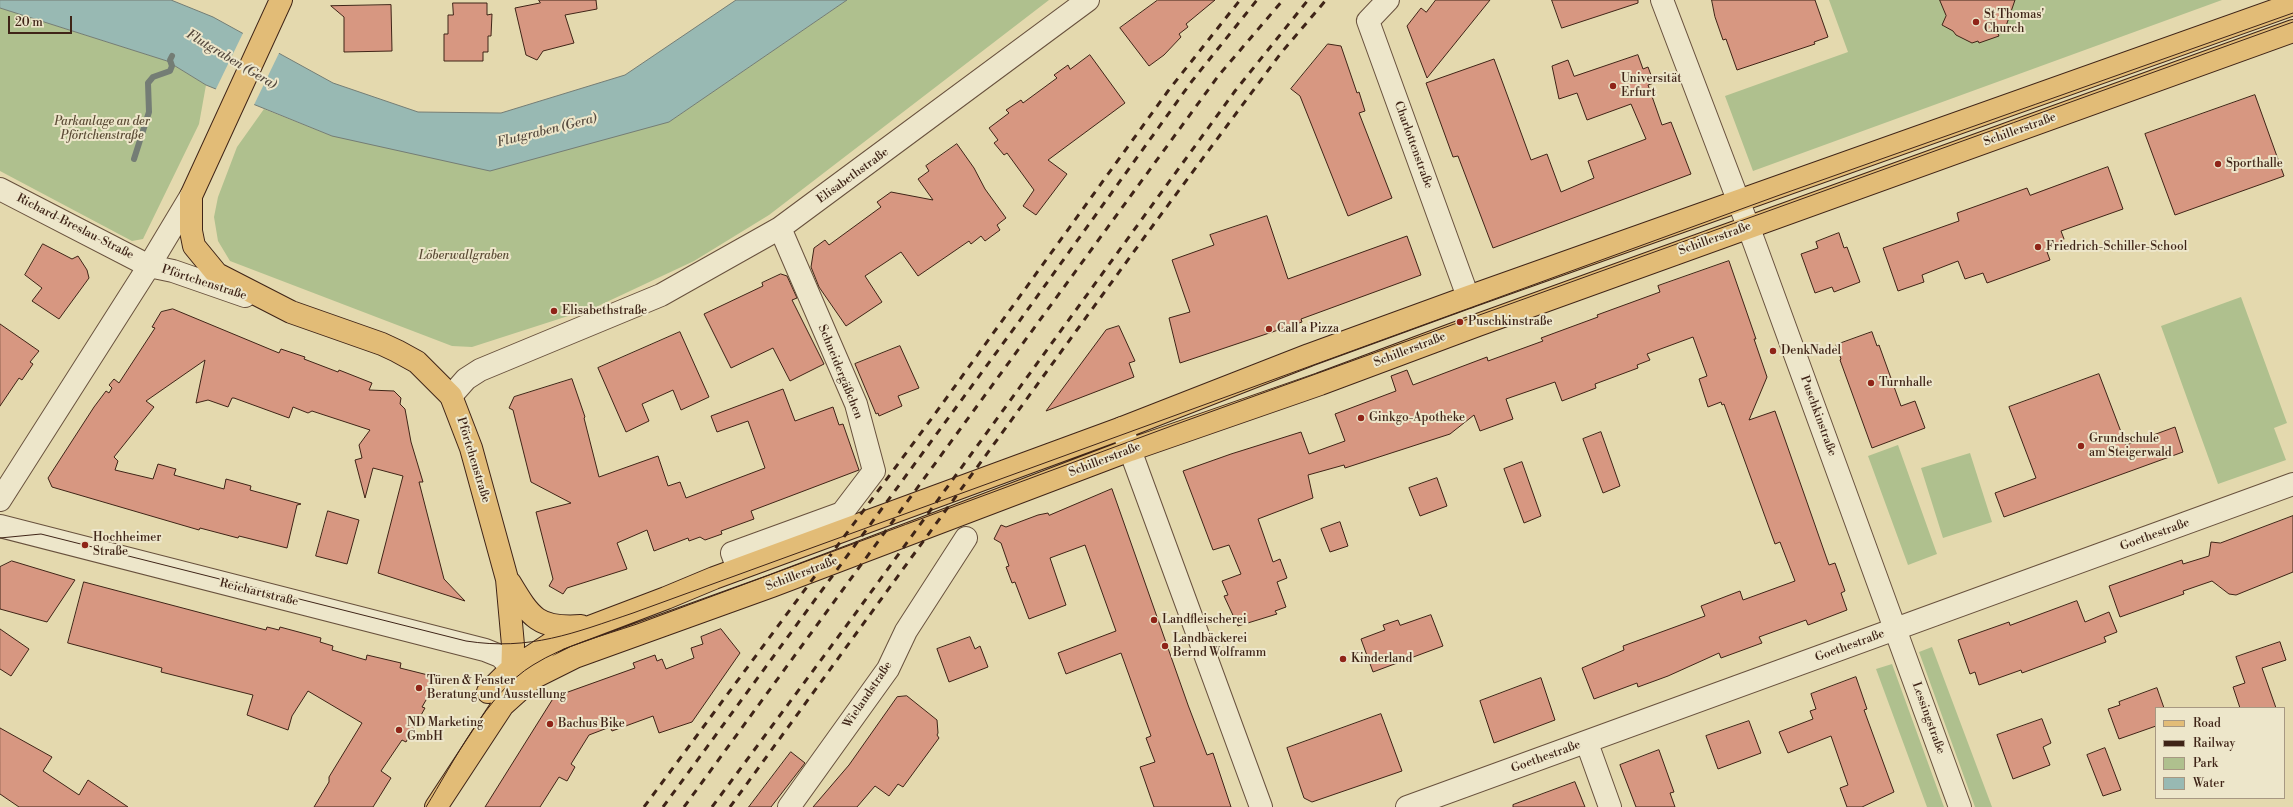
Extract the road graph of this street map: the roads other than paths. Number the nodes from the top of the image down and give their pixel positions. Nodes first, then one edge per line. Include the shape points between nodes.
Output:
1 (1088, 0) edge
2 (1388, 0) edge
3 (1662, 0) edge
4 (2293, 4) edge
5 (277, 8) edge
6 (2293, 32) edge
7 (0, 189) edge
8 (191, 196) junction
9 (1739, 202) junction
10 (1748, 227) junction
11 (780, 228) junction
12 (149, 266) junction
13 (1468, 297) junction
14 (291, 312) junction
15 (451, 396) junction
16 (1122, 428) junction
17 (1130, 450) junction
18 (2293, 484) edge
19 (0, 500) edge
20 (0, 526) edge
21 (966, 538) dead end
22 (738, 569) junction
23 (507, 579) junction
24 (591, 626) junction
25 (1896, 630) junction
26 (513, 669) junction
27 (496, 699) junction
28 (1587, 743) junction
29 (436, 807) edge
30 (789, 807) edge
31 (1261, 807) edge
32 (1407, 807) edge
33 (1610, 807) edge
34 (1960, 807) edge

1 - 11 street, Elisabethstraße
2 - 13 street, Charlottenstraße via 1368,21
3 - 9 street, Puschkinstraße
4 - 9 main road, Schillerstraße
5 - 8 main road, Pförtchenstraße
6 - 10 main road, Schillerstraße
7 - 12 street, Richard-Breslau-Straße
8 - 12 street, Pförtchenstraße
8 - 14 main road, Pförtchenstraße via 191,231 194,246 217,274
9 - 10 street, Puschkinstraße
9 - 13 main road, Schillerstraße
10 - 17 main road, Schillerstraße via 1320,384
10 - 25 street, Puschkinstraße
11 - 15 street, Elisabethstraße via 661,295 480,370 466,379
11 - 22 street, Schneidergäßchen via 856,404 874,471 844,512 732,553
12 - 14 street, Pförtchenstraße
12 - 19 street
13 - 16 main road, Schillerstraße via 1309,355
14 - 15 main road, Pförtchenstraße via 397,351 417,362
15 - 23 main road, Pförtchenstraße via 471,448
16 - 17 street
16 - 22 main road, Schillerstraße
17 - 27 main road, Schillerstraße via 772,586 574,657
17 - 31 street
18 - 25 street, Goethestraße
20 - 26 street, Reichartstraße via 485,650 500,656
21 - 30 street, Wielandstraße via 906,631 888,669
22 - 24 main road, Schillerstraße
23 - 24 main road via 527,611 546,624 565,627
23 - 26 main road, Pförtchenstraße
24 - 26 main road, Schillerstraße via 558,639
25 - 28 street, Goethestraße
25 - 34 street, Lessingstraße
26 - 27 main road, Schillerstraße
27 - 29 main road
28 - 32 street, Goethestraße
28 - 33 street

